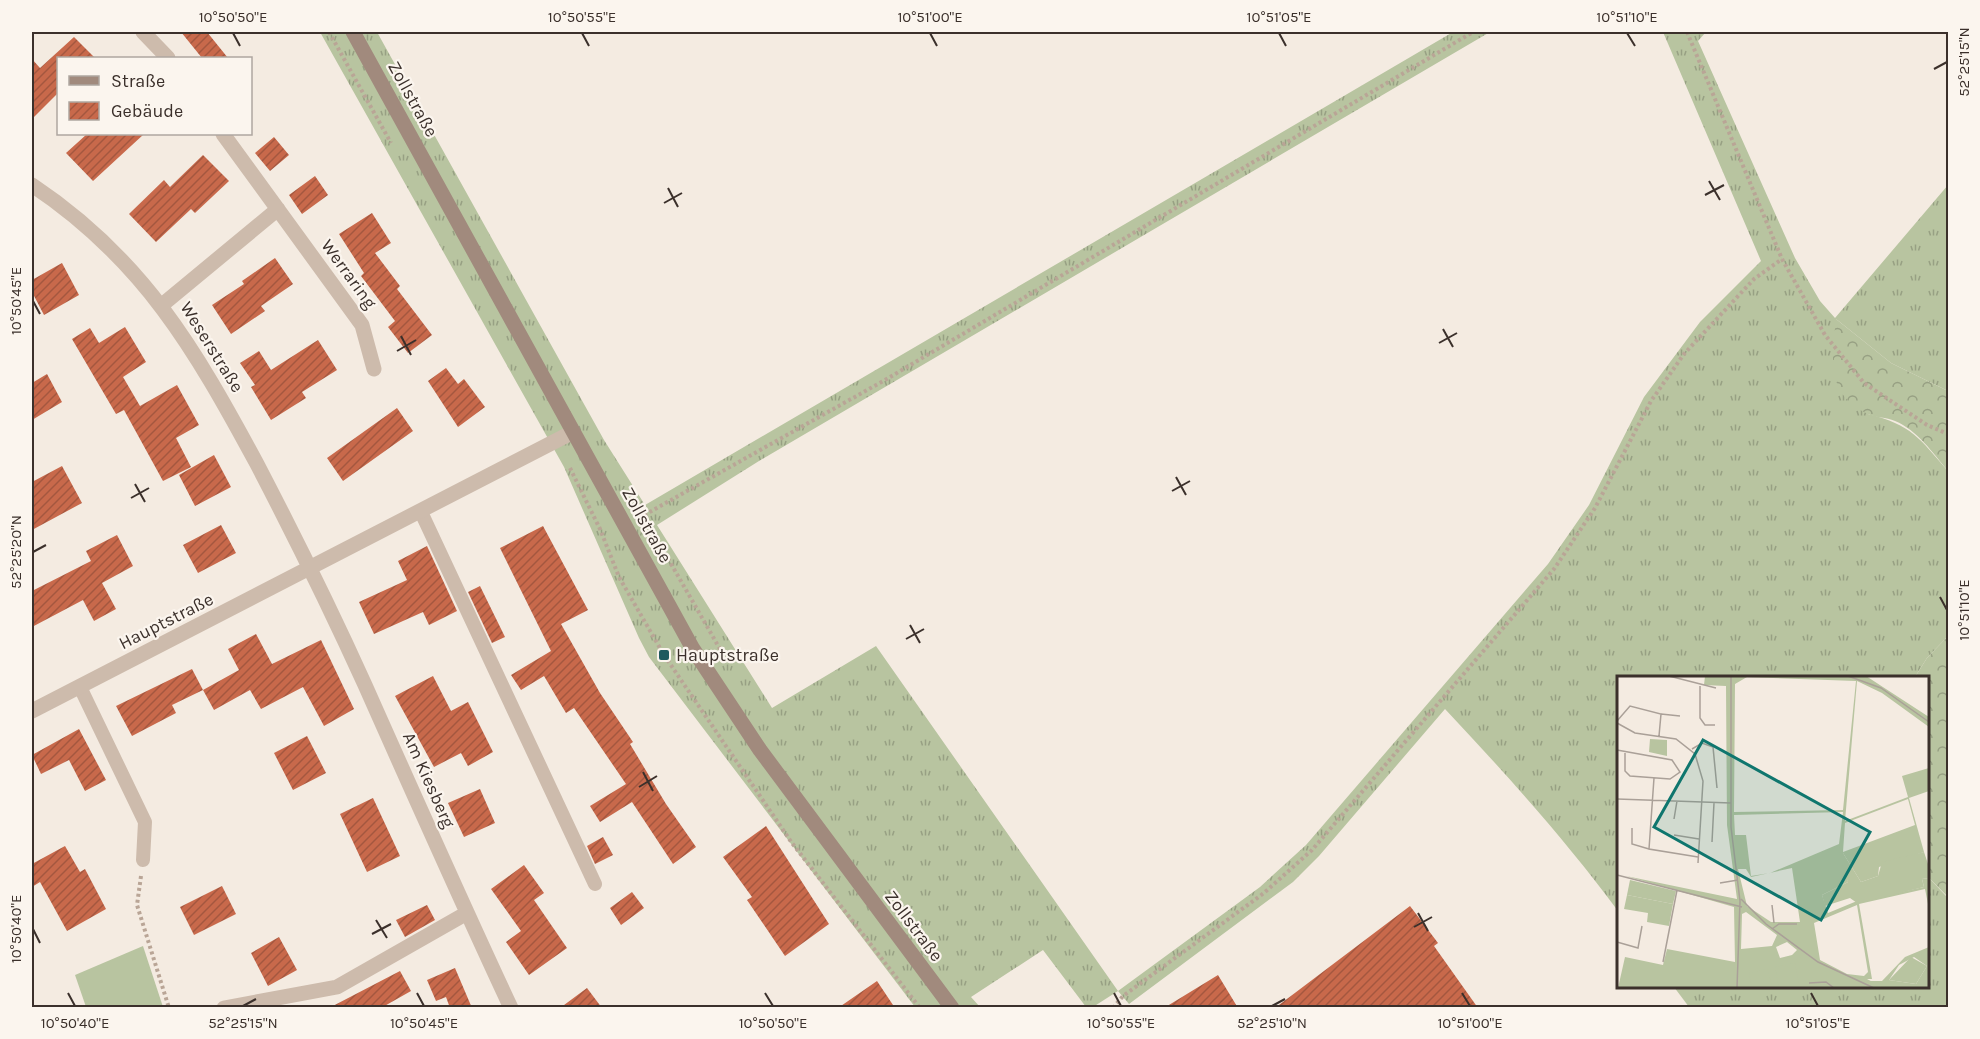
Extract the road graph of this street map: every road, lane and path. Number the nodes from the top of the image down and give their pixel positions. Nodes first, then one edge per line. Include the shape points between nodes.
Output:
1 (143, 32) edge
2 (353, 32) edge
3 (1473, 32) edge
4 (1687, 32) edge
5 (167, 57) edge
6 (224, 135) edge
7 (32, 185) edge
8 (278, 209) junction
9 (1782, 259) junction
10 (162, 305) junction
11 (374, 369) dead end
12 (573, 432) junction
13 (1948, 434) edge
14 (421, 512) junction
15 (625, 526) junction
16 (312, 568) junction
17 (80, 687) junction
18 (32, 711) edge
19 (143, 860) joint
20 (595, 884) dead end
21 (467, 913) junction
22 (169, 1008) edge
23 (224, 1008) edge
24 (511, 1008) edge
25 (952, 1008) edge
26 (1113, 1008) edge

1 - 5 street
2 - 12 main road, Zollstraße
3 - 15 path via 885,380
4 - 9 path
6 - 8 street, Werraring
7 - 10 street, Weserstraße via 62,205 118,255
8 - 10 street
8 - 11 street, Werraring via 362,325
9 - 13 path via 1825,335 1850,369 1864,383 1928,426
9 - 26 path via 1754,279 1684,354 1650,401 1595,508 1554,569 1312,850 1264,893 1123,996
10 - 16 street, Weserstraße via 207,372
12 - 14 street, Hauptstraße
12 - 15 main road, Zollstraße
14 - 16 street, Hauptstraße
14 - 20 lane
15 - 25 main road, Zollstraße via 729,705
16 - 17 street, Hauptstraße
16 - 21 street, Am Kiesberg
17 - 18 street, Hauptstraße
17 - 19 lane via 145,822
19 - 22 path via 137,905
21 - 23 street via 337,987
21 - 24 street, Am Kiesberg

